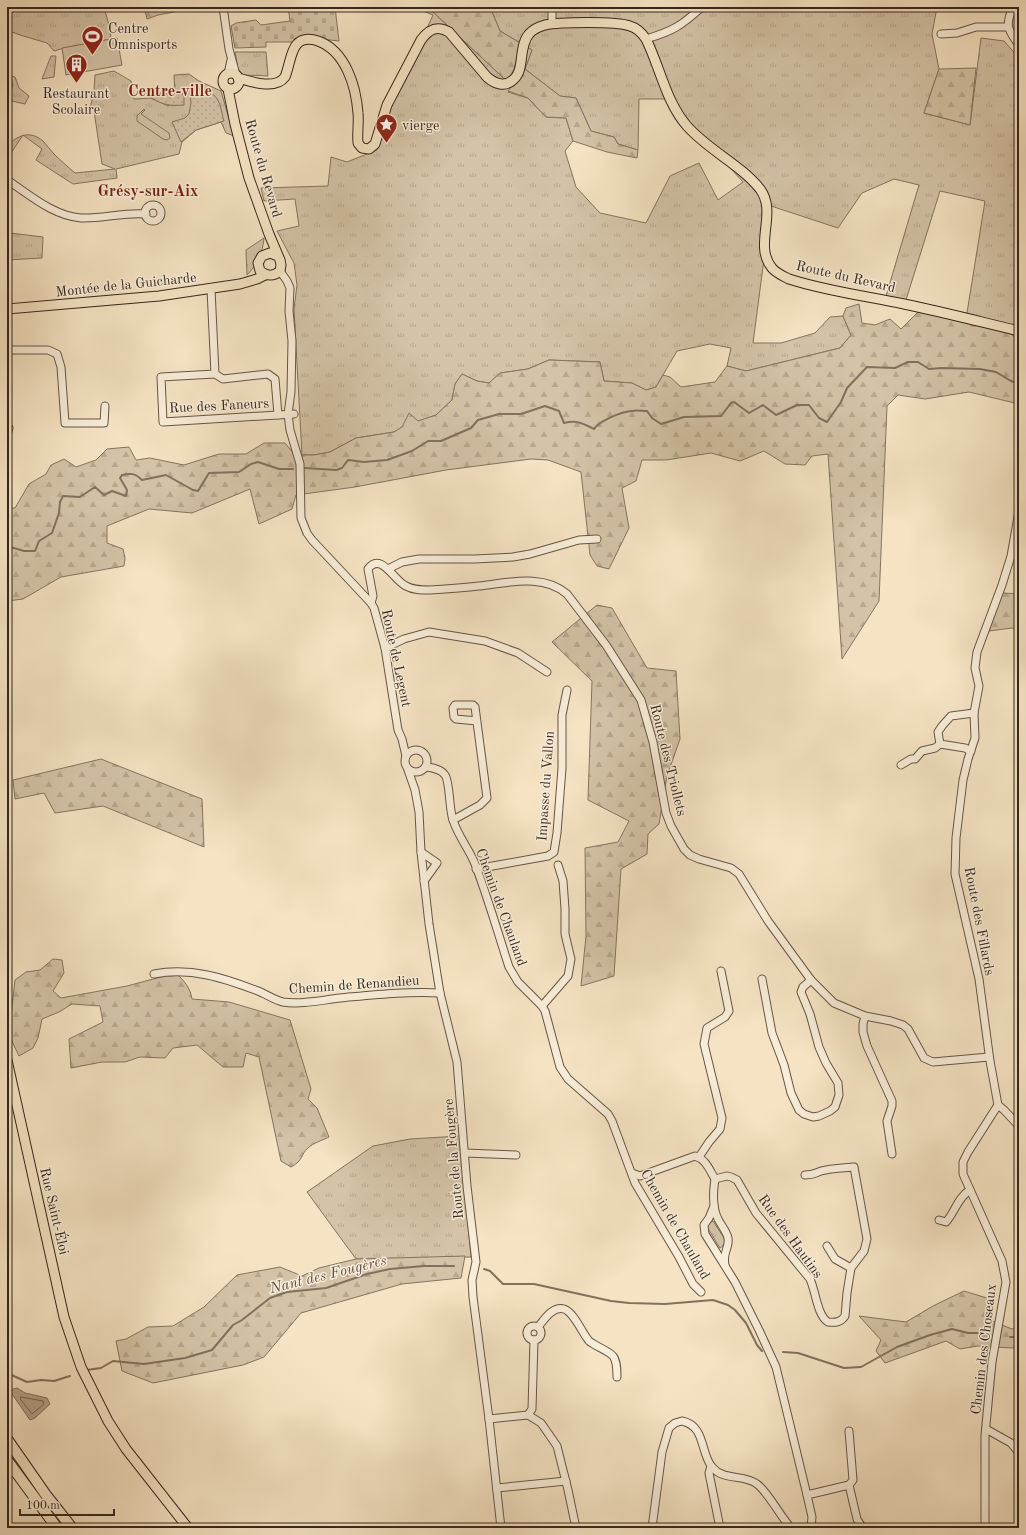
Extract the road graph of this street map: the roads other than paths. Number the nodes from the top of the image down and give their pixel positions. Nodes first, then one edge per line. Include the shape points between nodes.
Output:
1 (223, 7) edge
2 (552, 7) edge
3 (702, 7) edge
4 (1013, 7) edge
5 (552, 24) junction
6 (1008, 28) junction
7 (941, 34) dead end
8 (646, 39) junction
9 (1019, 45) edge
10 (233, 82) junction
11 (7, 180) edge
12 (146, 214) dead end
13 (269, 234) junction
14 (265, 254) junction
15 (278, 256) junction
16 (269, 272) junction
17 (210, 289) junction
18 (8, 310) edge
19 (1019, 331) edge
20 (7, 350) edge
21 (215, 374) junction
22 (105, 406) dead end
23 (291, 414) junction
24 (278, 415) junction
25 (7, 426) edge
26 (7, 435) edge
27 (1019, 511) edge
28 (596, 539) dead end
29 (388, 569) junction
30 (371, 602) junction
31 (385, 648) junction
32 (547, 672) dead end
33 (567, 690) dead end
34 (974, 714) junction
35 (477, 720) dead end
36 (402, 739) junction
37 (940, 744) junction
38 (417, 750) junction
39 (971, 751) junction
40 (406, 756) junction
41 (427, 757) junction
42 (901, 765) dead end
43 (426, 767) junction
44 (437, 769) junction
45 (408, 770) junction
46 (419, 772) junction
47 (415, 790) junction
48 (453, 820) junction
49 (421, 852) junction
50 (558, 865) dead end
51 (476, 869) junction
52 (424, 882) junction
53 (721, 972) dead end
54 (154, 974) dead end
55 (762, 979) dead end
56 (811, 980) junction
57 (440, 993) junction
58 (542, 1006) junction
59 (865, 1016) junction
60 (989, 1057) junction
61 (7, 1060) edge
62 (998, 1105) junction
63 (1019, 1126) edge
64 (465, 1153) junction
65 (892, 1154) dead end
66 (516, 1155) dead end
67 (695, 1157) junction
68 (632, 1173) junction
69 (805, 1175) dead end
70 (715, 1179) junction
71 (970, 1190) junction
72 (714, 1206) junction
73 (939, 1220) dead end
74 (827, 1246) dead end
75 (725, 1265) junction
76 (851, 1268) junction
77 (701, 1292) dead end
78 (538, 1328) junction
79 (534, 1340) junction
80 (617, 1377) dead end
81 (528, 1415) junction
82 (489, 1419) junction
83 (986, 1429) junction
84 (849, 1431) dead end
85 (7, 1439) edge
86 (1019, 1453) edge
87 (7, 1460) edge
88 (711, 1466) junction
89 (566, 1481) junction
90 (849, 1485) junction
91 (497, 1488) junction
92 (807, 1495) junction
93 (862, 1527) edge
94 (57, 1528) edge
95 (72, 1528) edge
96 (188, 1528) edge
97 (501, 1528) edge
98 (576, 1528) edge
99 (652, 1528) edge
100 (720, 1528) edge
101 (791, 1528) edge
102 (811, 1528) edge
103 (985, 1528) edge

1 - 10 street
2 - 5 street
3 - 8 street via 675,29
4 - 6 street via 1007,20
5 - 8 main road, Route du Revard via 623,24 635,28
5 - 10 main road, Route du Revard via 540,26 530,33 524,42 518,76 512,82 502,85 488,77 449,32 437,28 426,33 387,105 376,144 370,149 362,148 358,143 357,107 350,76 342,60 329,46 314,40 299,43 293,49 285,77 279,83
6 - 7 street via 976,27 957,33
6 - 9 street
8 - 19 main road, Route du Revard via 681,118 699,137 747,176 762,193 767,207 765,253 776,272 789,279
10 - 13 main road, Route du Revard via 235,124 249,178
11 - 12 street via 62,214 81,218
13 - 14 main road, Route du Revard
13 - 15 main road, Route du Revard
14 - 15 main road
14 - 16 main road, Route du Revard via 259,259
15 - 16 main road, Route du Revard via 281,265
16 - 17 main road, Montée de la Guicharde via 248,282
16 - 23 street, Route de Legent via 287,281 290,288
17 - 18 main road, Montée de la Guicharde
17 - 21 street
20 - 22 street via 48,350 57,354 65,423 104,423
21 - 24 street, Rue des Faneurs via 223,379 268,374 275,379
21 - 24 street, Rue des Faneurs via 161,377 163,422
23 - 24 street, Rue des Faneurs
23 - 30 street, Route de Legent via 290,430 300,464 301,518 307,532
25 - 26 street
27 - 34 street, Route des Fillards via 1011,556 976,652 975,668 979,686
28 - 29 street via 579,540 513,557 419,559 402,562
29 - 30 street via 378,563 368,569 373,596
29 - 56 street, Route des Triollets via 405,586 418,590 533,581 554,585 567,594 606,645 641,700 653,742 666,813 678,840 690,855 731,868 739,874 768,921
30 - 31 street, Route de Legent
31 - 32 street via 429,632 485,641 518,653
31 - 36 street, Route de Legent via 398,730
33 - 51 street, Impasse du Vallon via 562,716 562,768 554,852 548,856
34 - 37 street via 951,716 938,732
34 - 39 street, Route des Fillards via 975,738
35 - 48 street via 487,798 480,805
36 - 38 street
36 - 40 street, Route de Legent
37 - 39 street
37 - 42 street via 922,751 915,759 911,758
38 - 40 street
38 - 41 street
39 - 60 street, Route des Fillards via 963,780 956,838 955,874 979,979
40 - 45 street
41 - 43 street
41 - 44 street, Chemin de Chauland
43 - 44 street
43 - 46 street
44 - 48 street, Chemin de Chauland via 445,774 447,779
45 - 46 street
45 - 47 street, Route de la Fougère
46 - 47 street, Route de la Fougère
47 - 49 street, Route de la Fougère via 420,819
48 - 51 street, Chemin de Chauland
49 - 52 street, Route de la Fougère
49 - 52 street via 437,863
50 - 58 street via 563,881 565,934 571,959 568,976
51 - 58 street, Chemin de Chauland via 511,972
52 - 57 street, Route de la Fougère
53 - 67 street via 729,1011 725,1017 707,1028 704,1044 722,1118 720,1129
54 - 57 street, Chemin de Renandieu via 194,972 226,979 282,1002
55 - 56 street via 772,1033 791,1093 799,1110 813,1117 835,1107 839,1095 838,1083 819,1046 801,992
56 - 59 street, Route des Triollets via 834,1003
57 - 64 street, Route de la Fougère via 458,1062
58 - 68 street, Chemin de Chauland via 547,1016 560,1068 568,1079 612,1120
59 - 60 street, Route des Triollets via 891,1020 903,1025 908,1029 924,1058 933,1062
59 - 65 street via 862,1024 867,1046 892,1101 887,1121
60 - 62 street, Route des Fillards
61 - 96 main road, Rue Saint-Éloi via 64,1317 81,1367 108,1421 126,1449
62 - 63 street
62 - 71 street, Chemin des Choseaux via 963,1162 963,1174
64 - 66 street
64 - 82 street, Route de la Fougère via 476,1262 472,1287
67 - 68 street via 640,1176
67 - 70 street via 704,1161
68 - 77 street, Chemin de Chauland via 635,1183 693,1284
69 - 76 street, Rue des Hautins via 854,1167 867,1239 864,1251
70 - 72 street
70 - 76 street, Rue des Hautins via 731,1177 740,1184 756,1213 810,1279 821,1315 828,1322 840,1321 845,1316
71 - 73 street via 964,1194 946,1222
71 - 83 street, Chemin des Choseaux via 1002,1261 1006,1282 992,1362
72 - 75 street via 717,1218 728,1238 729,1244 723,1258
72 - 75 street via 704,1225 705,1234
74 - 76 street via 835,1259
75 - 92 street via 760,1330 776,1368
78 - 79 street via 541,1335
78 - 79 street via 531,1327 528,1330 528,1337
78 - 80 street via 550,1313 557,1309 569,1312 589,1340 612,1355 616,1363
79 - 81 street via 532,1409
81 - 82 street
81 - 89 street via 541,1423 557,1446
82 - 91 street, Route de la Fougère
83 - 86 street via 1011,1443
83 - 103 street, Chemin des Choseaux
84 - 90 street via 853,1480
85 - 95 highway
87 - 94 highway
88 - 99 street via 693,1425 682,1421 669,1428 662,1452
88 - 100 street via 709,1473
88 - 101 street via 717,1472 757,1484
89 - 91 street
89 - 98 street
90 - 92 street
90 - 93 street via 857,1519
91 - 97 street, Route de la Fougère
92 - 102 street via 812,1517

